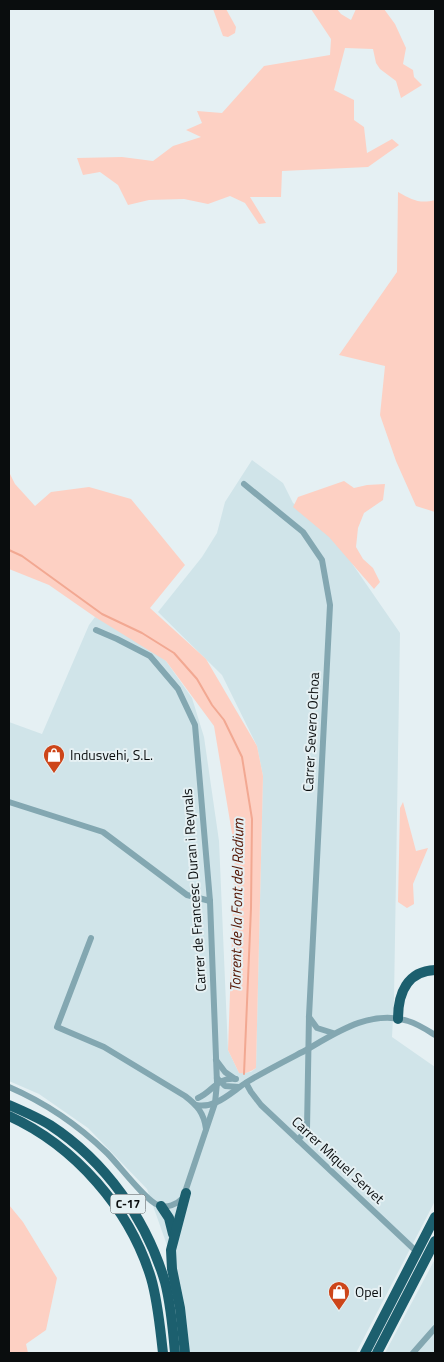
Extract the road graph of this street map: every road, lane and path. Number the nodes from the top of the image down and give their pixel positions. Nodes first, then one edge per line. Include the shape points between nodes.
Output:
1 (244, 484) dead end
2 (96, 630) dead end
3 (9, 802) edge
4 (210, 901) junction
5 (91, 938) dead end
6 (435, 970) edge
7 (309, 1016) junction
8 (398, 1019) junction
9 (333, 1033) junction
10 (435, 1035) edge
11 (308, 1048) junction
12 (215, 1058) junction
13 (236, 1079) junction
14 (217, 1080) junction
15 (243, 1085) junction
16 (9, 1087) edge
17 (197, 1101) junction
18 (215, 1103) junction
19 (9, 1105) edge
20 (9, 1116) edge
21 (206, 1132) junction
22 (298, 1140) junction
23 (186, 1193) junction
24 (161, 1206) junction
25 (435, 1217) edge
26 (173, 1235) junction
27 (435, 1241) edge
28 (417, 1252) junction
29 (435, 1328) edge
30 (163, 1353) edge
31 (175, 1353) edge
32 (185, 1353) edge
33 (365, 1353) edge
34 (377, 1353) edge
35 (413, 1353) edge

1 - 7 street, Carrer Severo Ochoa via 303,532 322,560 330,605
2 - 4 street, Carrer de Francesc Duran i Reynals via 150,656 178,689 195,725
3 - 4 street via 103,832 187,895
4 - 12 street, Carrer de Francesc Duran i Reynals
5 - 17 street via 57,1027 104,1047
6 - 8 highway via 418,975 403,989
7 - 9 street via 317,1028
7 - 11 street, Carrer Severo Ochoa
8 - 9 street via 364,1021
8 - 10 street via 416,1024
9 - 11 street
11 - 15 street
11 - 22 street, Carrer Severo Ochoa via 307,1129
12 - 13 street via 225,1072
12 - 14 street, Carrer de Francesc Duran i Reynals
13 - 14 street
13 - 15 street
14 - 15 street via 226,1086
14 - 17 street
14 - 18 street, Carrer de Francesc Duran i Reynals
15 - 18 street
15 - 22 street, Carrer Miquel Servet
16 - 24 street via 50,1107 82,1131 108,1154 151,1202
17 - 18 street
17 - 21 street
18 - 21 street, Carrer de Francesc Duran i Reynals
19 - 31 highway, C-17 via 67,1137 96,1162 121,1193 141,1224 164,1281
20 - 30 highway, C-17 via 59,1146 110,1198 138,1245 151,1278
21 - 23 street, Carrer de Francesc Duran i Reynals
22 - 28 street, Carrer Miquel Servet
23 - 24 street via 176,1204
23 - 26 highway
24 - 26 highway via 169,1218
25 - 28 highway
26 - 32 highway via 172,1269
27 - 34 highway
28 - 33 highway
29 - 35 street

